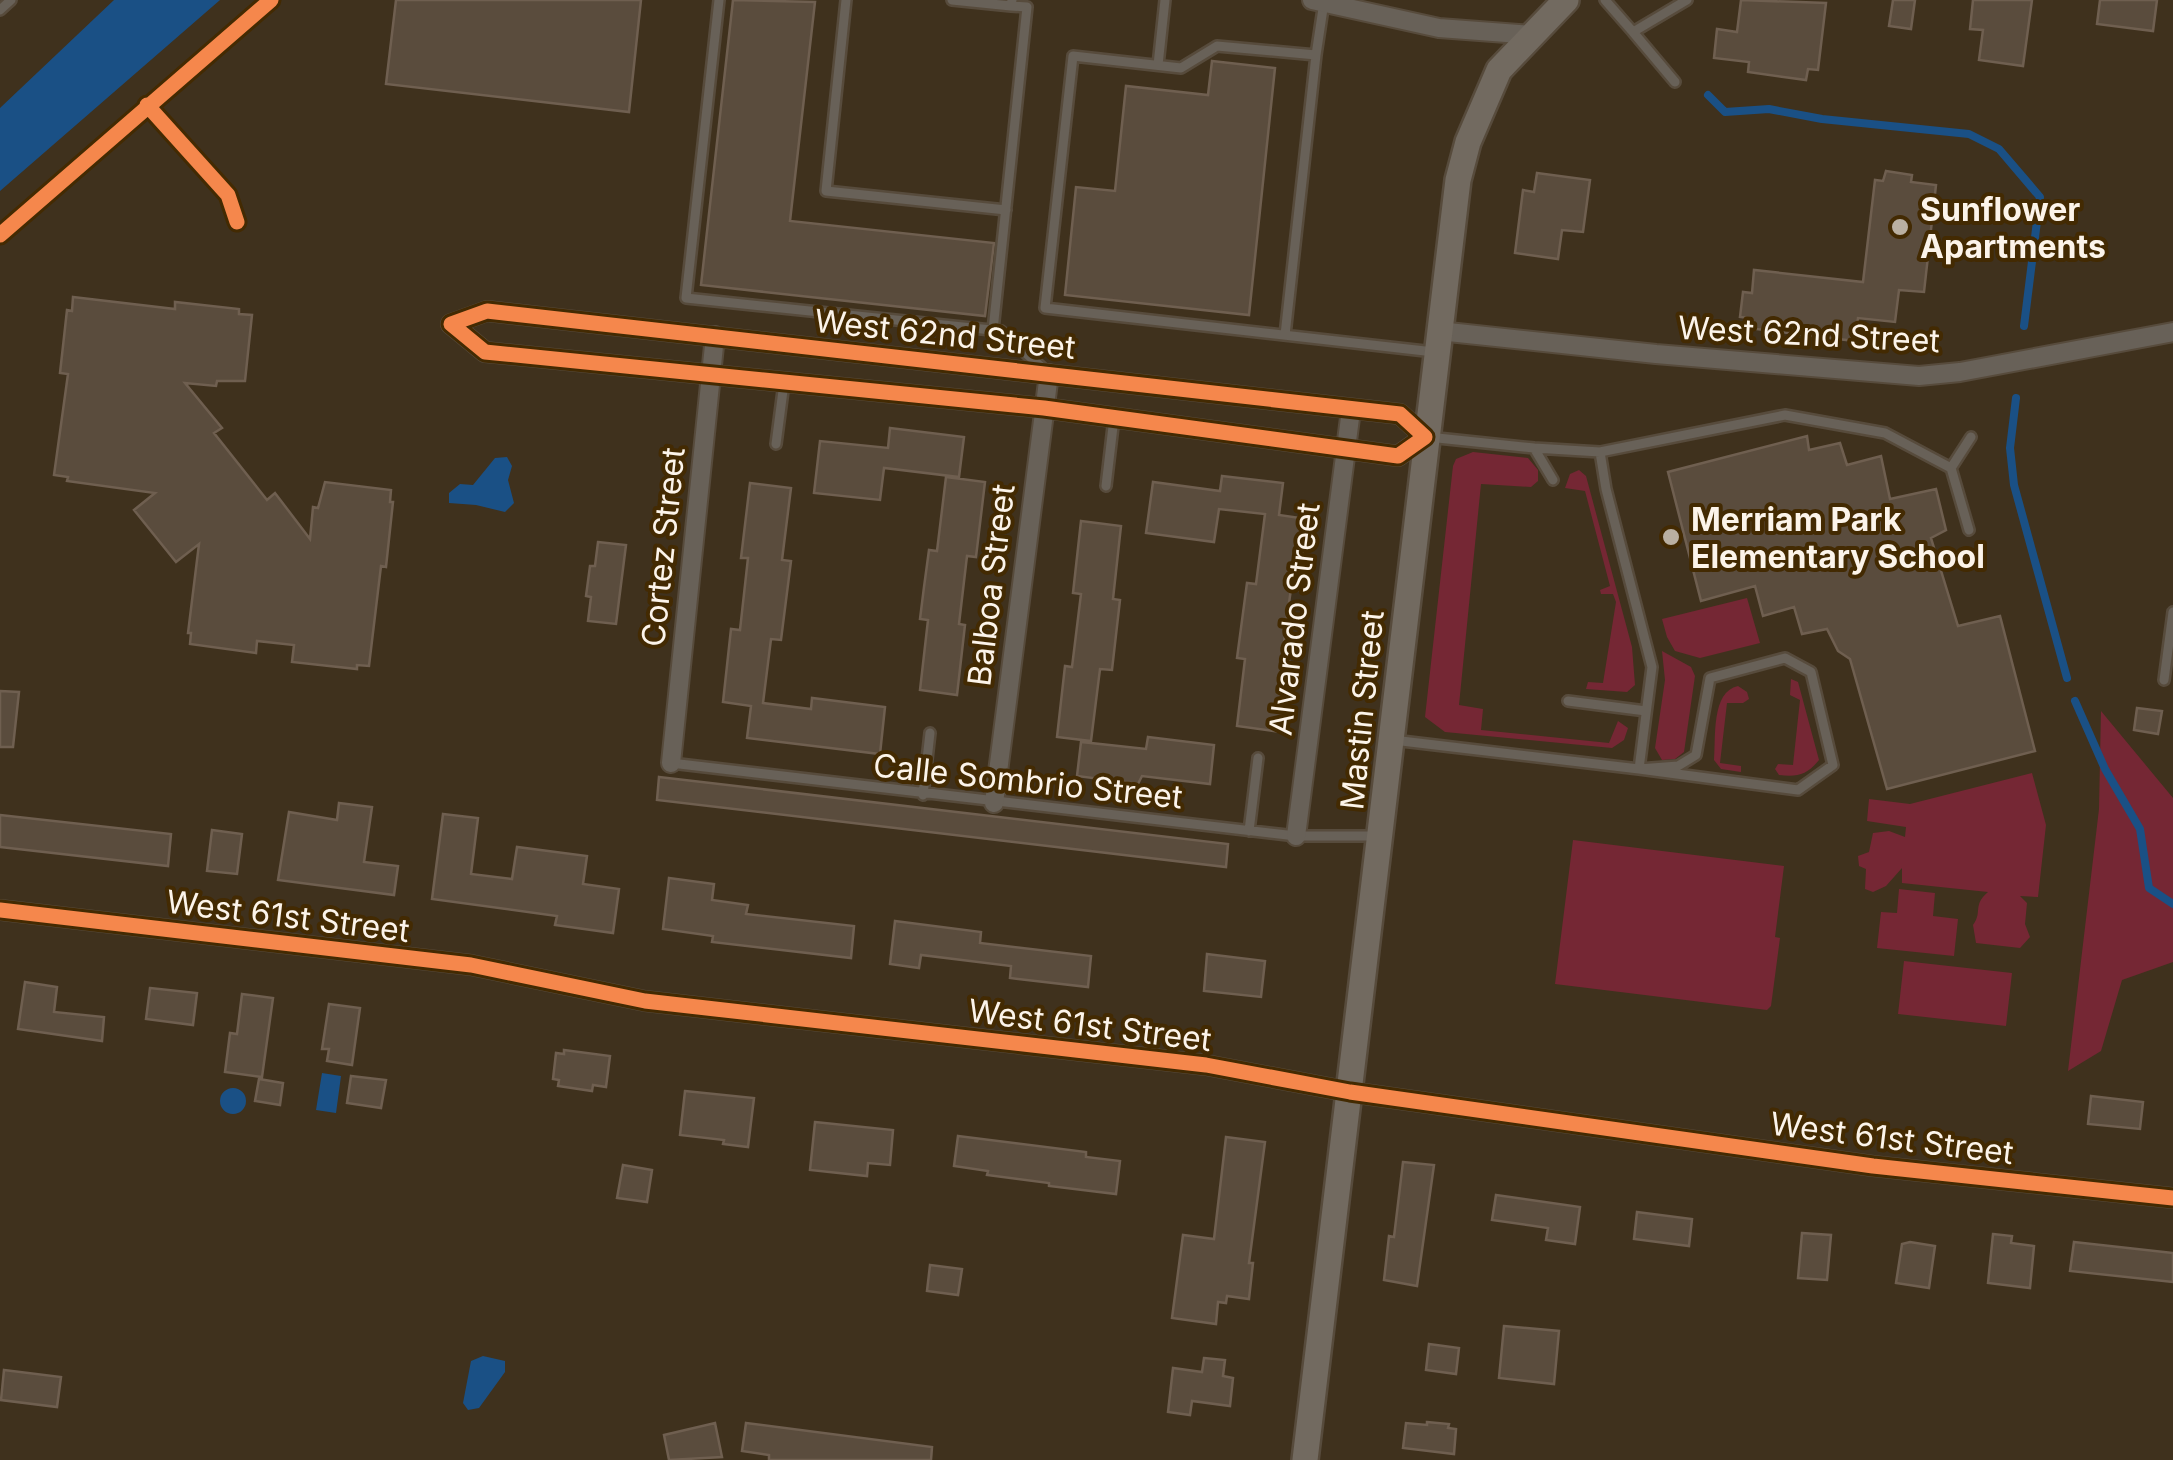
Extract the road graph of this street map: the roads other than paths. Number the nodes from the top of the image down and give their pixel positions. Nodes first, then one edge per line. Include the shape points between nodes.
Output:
1 (10, 0) edge
2 (718, 0) edge
3 (846, 0) edge
4 (952, 0) edge
5 (1165, 0) edge
6 (1566, 0) edge
7 (1605, 0) edge
8 (1686, 0) edge
9 (1318, 1) edge
10 (1012, 3) edge
11 (0, 10) edge
12 (1634, 32) junction
13 (1533, 35) junction
14 (1316, 55) junction
15 (1158, 66) junction
16 (1675, 82) dead end
17 (1006, 210) junction
18 (993, 330) junction
19 (2173, 332) edge
20 (1285, 335) junction
21 (715, 336) junction
22 (1438, 341) junction
23 (1048, 374) junction
24 (710, 376) junction
25 (784, 383) junction
26 (1044, 408) junction
27 (1351, 410) junction
28 (1114, 418) junction
29 (1426, 437) junction
30 (1971, 437) dead end
31 (776, 444) dead end
32 (1534, 448) junction
33 (1346, 450) junction
34 (1600, 452) junction
35 (1951, 468) junction
36 (1553, 480) dead end
37 (1106, 486) dead end
38 (1969, 530) dead end
39 (2173, 612) edge
40 (2164, 680) dead end
41 (1568, 701) dead end
42 (1646, 710) junction
43 (930, 732) dead end
44 (1392, 740) junction
45 (1258, 758) dead end
46 (671, 763) joint
47 (1639, 769) junction
48 (923, 795) junction
49 (994, 804) junction
50 (1249, 831) junction
51 (1296, 836) junction
52 (1380, 836) junction
53 (0, 910) edge
54 (1350, 1092) junction
55 (2173, 1198) edge
56 (1305, 1460) edge

1 - 11 lane
2 - 18 lane via 686,298
3 - 17 lane via 826,191
4 - 10 lane
5 - 15 lane
6 - 13 street, Mastin Street
7 - 12 lane
8 - 12 lane
9 - 13 street via 1438,28
9 - 14 lane
10 - 17 lane via 1028,7
12 - 16 lane
13 - 22 street, Mastin Street via 1499,70 1468,142 1450,226
14 - 15 lane via 1217,46 1181,68
14 - 20 lane
15 - 20 lane via 1073,56 1045,308
17 - 18 lane
18 - 23 lane
19 - 22 street, West 62nd Street via 1919,376
20 - 22 lane
21 - 23 street, West 62nd Street
21 - 24 street, Cortez Street
21 - 24 street, West 62nd Street via 487,311 451,324 485,352
22 - 29 street, Mastin Street
23 - 26 street, Balboa Street
23 - 27 street, West 62nd Street
24 - 25 street
24 - 46 street, Cortez Street
25 - 26 street
25 - 31 lane
26 - 28 street
26 - 49 street, Balboa Street
27 - 29 street, West 62nd Street via 1400,414
27 - 33 street, Alvarado Street
28 - 33 street
28 - 37 lane
29 - 32 lane
29 - 33 street via 1398,456
29 - 44 street, Mastin Street
30 - 35 lane
32 - 34 lane
32 - 36 lane
33 - 51 street, Alvarado Street
34 - 35 lane via 1785,416 1885,433
34 - 42 lane via 1652,667
35 - 38 lane
39 - 40 lane
41 - 42 lane
42 - 47 lane
43 - 48 lane
44 - 47 lane
44 - 52 street, Mastin Street
45 - 50 lane
46 - 48 lane, Calle Sombrio Street
47 - 47 lane via 1798,790 1833,765 1811,672 1785,658 1710,678 1696,755 1678,766
48 - 49 lane, Calle Sombrio Street
49 - 50 lane, Calle Sombrio Street
50 - 51 lane, Calle Sombrio Street
51 - 52 lane, Calle Sombrio Street
52 - 54 street, Mastin Street
53 - 54 street, West 61st Street via 470,965 646,1001 1206,1065
54 - 55 street, West 61st Street via 1873,1166
54 - 56 street, Mastin Street

